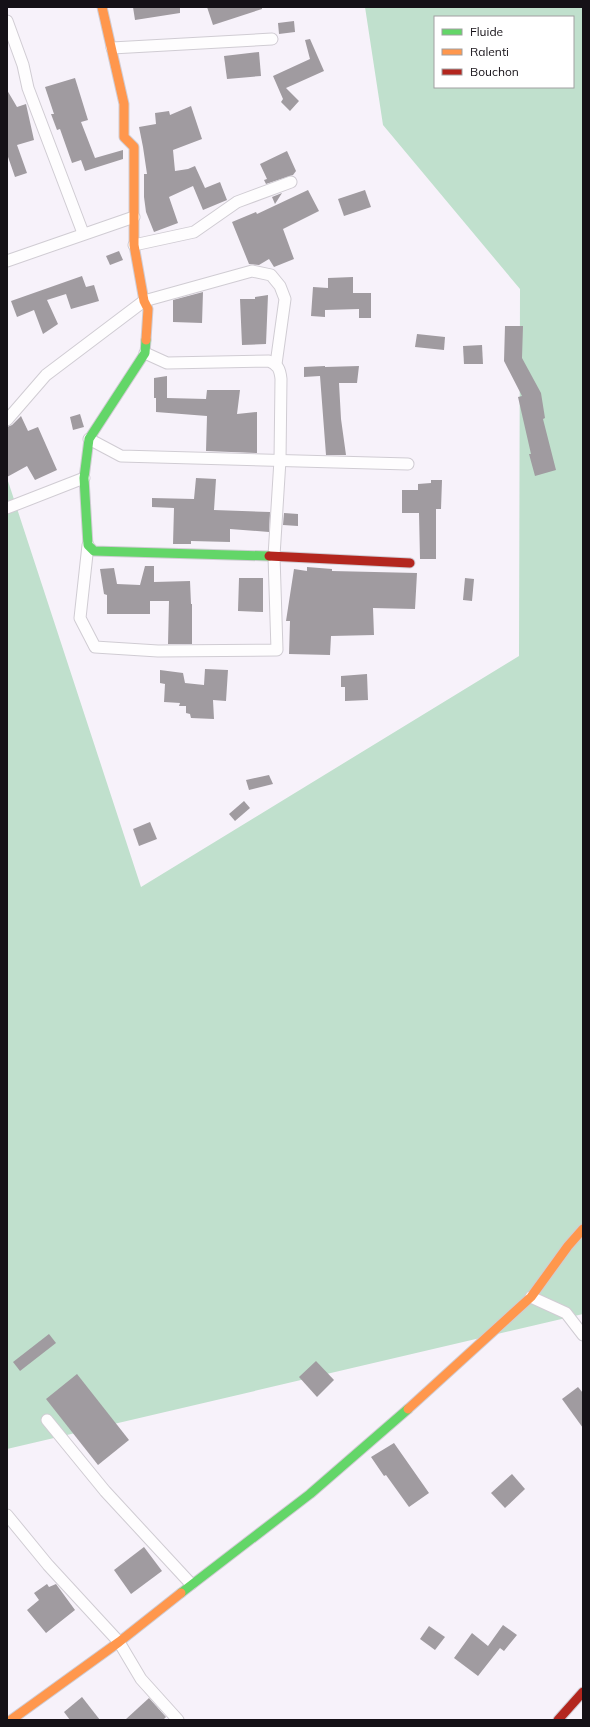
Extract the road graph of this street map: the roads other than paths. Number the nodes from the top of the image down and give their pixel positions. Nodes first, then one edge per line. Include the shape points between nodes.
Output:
1 (102, 7) edge
2 (7, 21) edge
3 (272, 39) dead end
4 (112, 48) junction
5 (291, 182) dead end
6 (134, 217) junction
7 (84, 233) junction
8 (134, 245) junction
9 (7, 260) edge
10 (144, 301) junction
11 (145, 353) junction
12 (276, 364) junction
13 (7, 420) edge
14 (89, 439) junction
15 (280, 460) junction
16 (408, 464) dead end
17 (84, 478) junction
18 (7, 508) edge
19 (88, 545) junction
20 (274, 556) junction
21 (410, 563) dead end
22 (583, 1229) edge
23 (531, 1297) junction
24 (583, 1336) edge
25 (47, 1420) dead end
26 (7, 1515) edge
27 (191, 1584) junction
28 (120, 1642) junction
29 (583, 1692) edge
30 (11, 1720) edge
31 (178, 1720) edge
32 (558, 1720) edge

1 - 4 street
2 - 7 street via 23,65 28,88
3 - 4 street
4 - 6 street via 124,104 124,136 134,147
5 - 8 street via 237,202 194,232
6 - 7 street
6 - 8 street
7 - 9 street
8 - 10 street
10 - 11 street via 148,309
10 - 12 street via 252,271 271,275 280,286 285,299
10 - 13 street via 46,374
11 - 12 street via 167,363 269,361
11 - 14 street
12 - 15 street via 282,379
14 - 15 street via 121,456
14 - 17 street
15 - 16 street
15 - 20 street
17 - 18 street
17 - 19 street
19 - 20 street via 94,551
19 - 20 street via 80,618 95,647 158,651 276,650
20 - 21 street
22 - 23 street
23 - 24 street via 566,1313
23 - 27 street via 419,1400 310,1494
25 - 27 street via 105,1491
26 - 28 street via 48,1565
27 - 28 street
28 - 30 street
28 - 31 street via 141,1680
29 - 32 street

